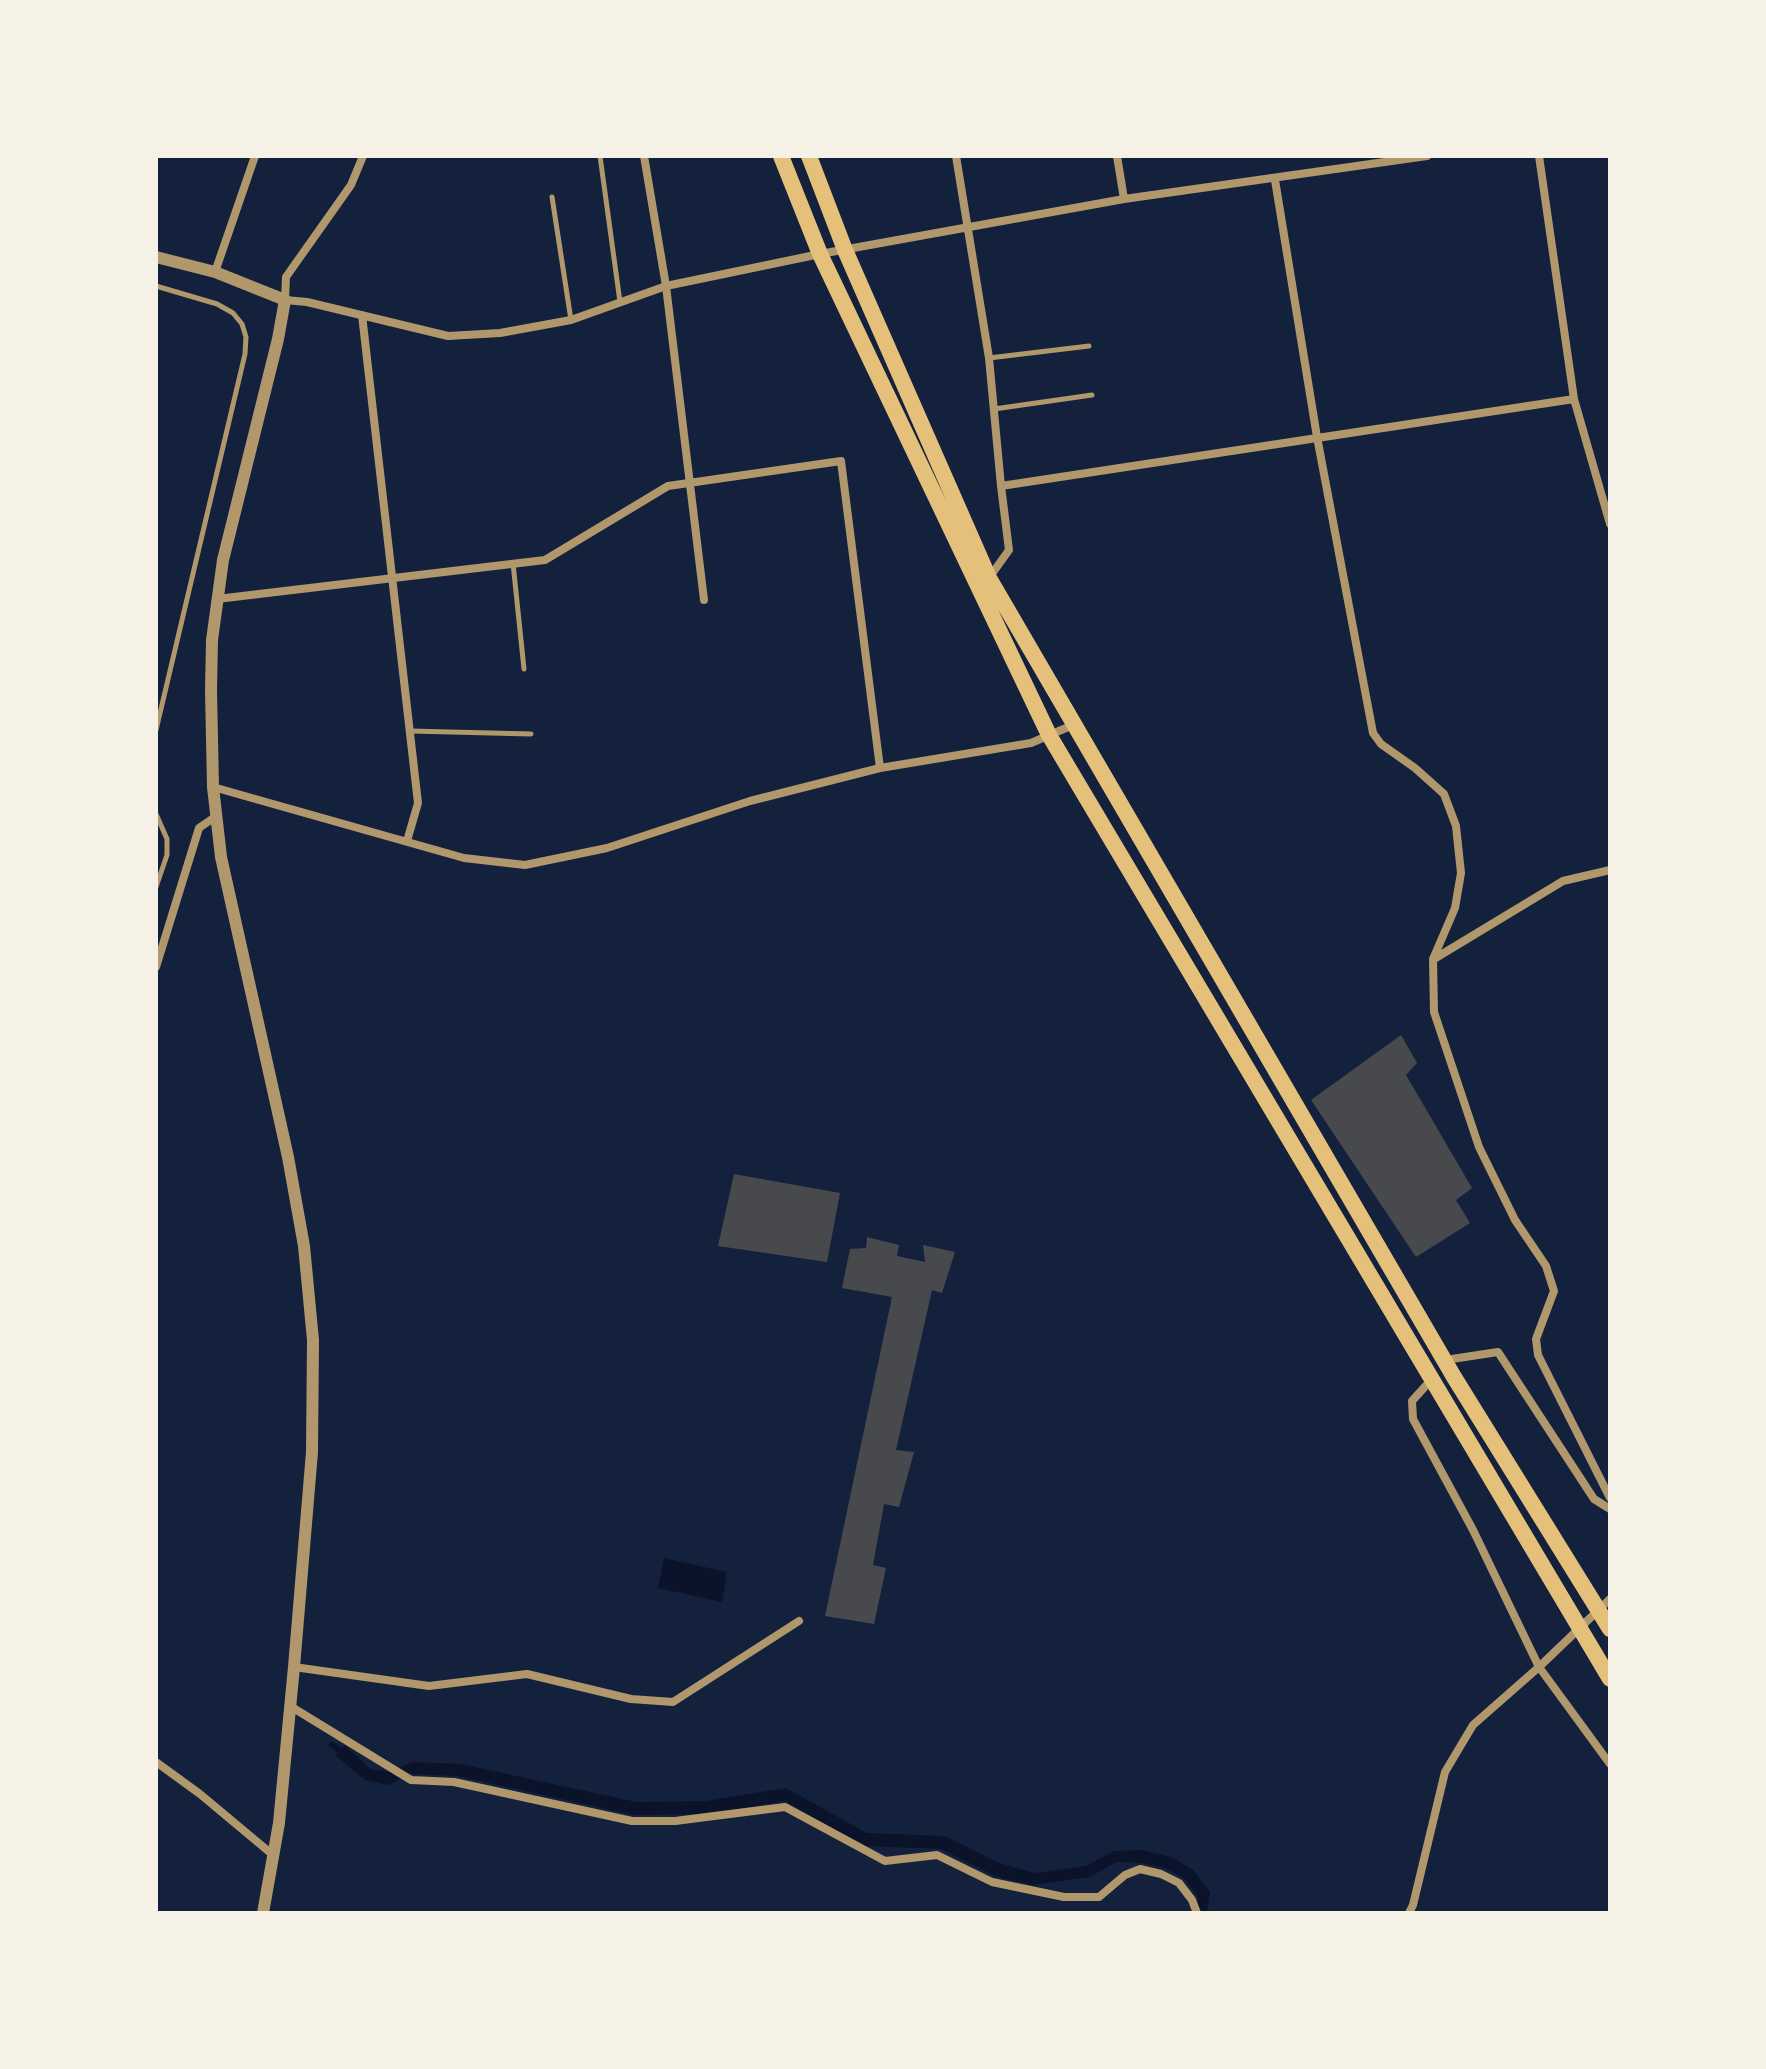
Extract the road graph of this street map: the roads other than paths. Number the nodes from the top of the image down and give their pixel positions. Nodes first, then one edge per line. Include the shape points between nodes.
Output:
1 (255, 156) edge
2 (363, 156) edge
3 (600, 156) edge
4 (644, 156) edge
5 (781, 156) edge
6 (809, 156) edge
7 (956, 156) edge
8 (1117, 156) edge
9 (1427, 156) edge
10 (1539, 156) edge
11 (1384, 159) edge
12 (1275, 180) junction
13 (552, 197) dead end
14 (1124, 199) junction
15 (968, 228) junction
16 (845, 250) junction
17 (820, 254) junction
18 (156, 257) edge
19 (215, 272) junction
20 (156, 286) edge
21 (666, 286) junction
22 (285, 300) junction
23 (620, 303) junction
24 (362, 315) junction
25 (571, 320) junction
26 (1089, 346) dead end
27 (989, 358) junction
28 (1092, 395) dead end
29 (1574, 399) junction
30 (994, 409) junction
31 (1317, 437) junction
32 (688, 484) junction
33 (1001, 486) junction
34 (1610, 524) edge
35 (513, 563) junction
36 (392, 576) junction
37 (989, 578) junction
38 (217, 599) junction
39 (704, 600) dead end
40 (524, 669) dead end
41 (1073, 725) junction
42 (156, 730) edge
43 (410, 731) junction
44 (531, 734) dead end
45 (1049, 735) junction
46 (880, 768) junction
47 (213, 787) junction
48 (156, 814) edge
49 (215, 817) junction
50 (407, 841) junction
51 (1610, 870) edge
52 (156, 887) edge
53 (1433, 959) junction
54 (156, 967) edge
55 (1444, 1360) junction
56 (1431, 1380) junction
57 (1610, 1498) edge
58 (1610, 1509) edge
59 (1610, 1599) edge
60 (799, 1621) dead end
61 (1610, 1629) edge
62 (294, 1667) junction
63 (1539, 1667) junction
64 (1610, 1679) edge
65 (290, 1706) junction
66 (156, 1762) edge
67 (1610, 1764) edge
68 (273, 1855) junction
69 (263, 1913) edge
70 (1197, 1913) edge
71 (1409, 1913) edge

1 - 19 street
2 - 22 street via 351,185 286,277
3 - 23 lane
4 - 21 street
5 - 17 main road
6 - 16 main road
7 - 15 street
8 - 14 street
9 - 11 street
10 - 29 street
11 - 12 street
12 - 14 street
12 - 31 street
13 - 25 lane
14 - 15 street
15 - 16 street
15 - 27 street
16 - 17 street
16 - 37 main road
17 - 21 street
17 - 45 main road
18 - 19 street
19 - 22 street
20 - 42 lane via 233,313 246,337
21 - 23 street
21 - 32 street
22 - 24 street
22 - 38 street
23 - 25 street
24 - 25 street via 448,336
24 - 36 street
26 - 27 lane
27 - 30 street
28 - 30 lane
29 - 31 street
29 - 34 street
30 - 33 street
31 - 33 street
31 - 53 street via 1373,733 1444,794 1456,826 1461,873 1455,908
32 - 35 street via 668,486 545,560
32 - 39 street
32 - 46 street via 841,461
33 - 37 street via 1009,550
35 - 36 street
35 - 40 lane
36 - 38 street
36 - 43 street
37 - 41 main road
38 - 47 street via 211,690
41 - 45 street
41 - 55 main road
43 - 44 lane
43 - 50 street via 418,803
45 - 46 street via 1031,743
45 - 56 main road
46 - 50 street via 750,801 607,848 525,865 464,858
47 - 49 street
47 - 50 street
48 - 52 lane via 167,839 167,855
49 - 54 street via 199,828
49 - 62 street via 288,1157 313,1340 312,1452
51 - 53 street via 1563,881
53 - 57 street via 1434,1012 1479,1147 1515,1220 1546,1266 1554,1291 1536,1339 1538,1355
55 - 58 street via 1498,1352 1594,1499
55 - 61 main road
56 - 63 street via 1412,1401 1413,1419
56 - 64 main road
59 - 63 street
60 - 62 street via 673,1702 631,1699 527,1674 429,1686
62 - 65 street
63 - 67 street
63 - 71 street via 1473,1725 1445,1772
65 - 68 street
65 - 70 street via 411,1780 454,1782 632,1821 785,1807 885,1861 937,1855 992,1882 1064,1897 1099,1897 1140,1869 1161,1874 1179,1883
66 - 68 street
68 - 69 street

